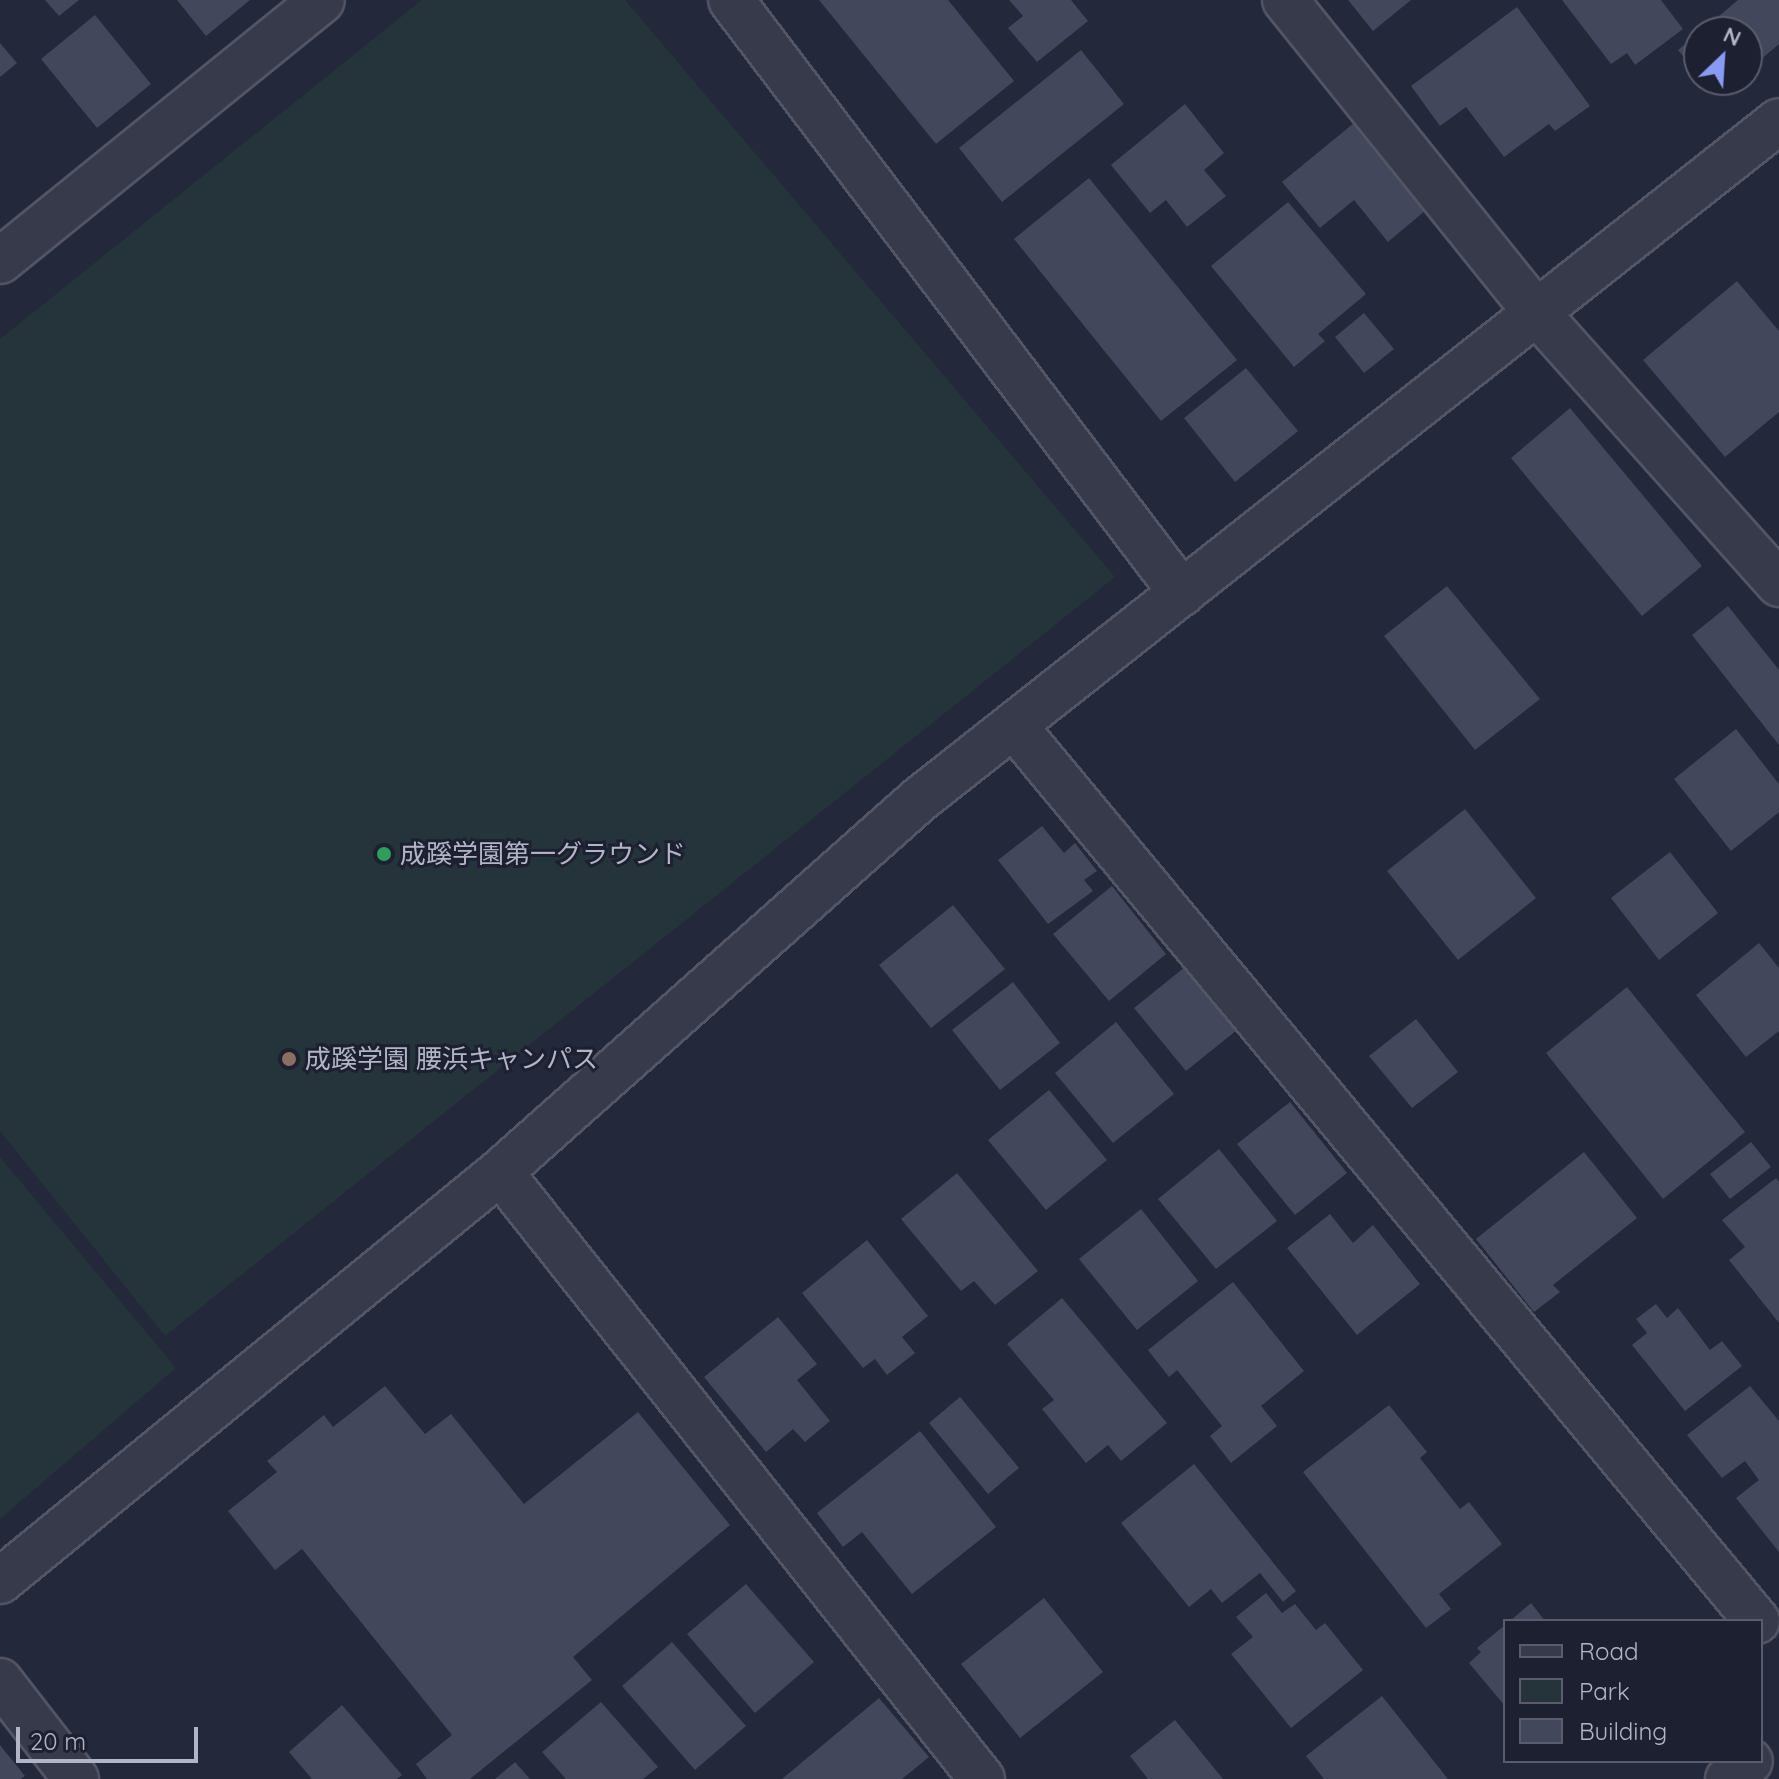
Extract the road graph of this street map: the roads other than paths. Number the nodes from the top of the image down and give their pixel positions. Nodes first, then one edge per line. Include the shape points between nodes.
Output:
1 (322, 0) edge
2 (731, 0) edge
3 (1285, 0) edge
4 (1779, 121) edge
5 (0, 261) edge
6 (1536, 312) junction
7 (1779, 584) edge
8 (1182, 593) junction
9 (1014, 726) junction
10 (500, 1172) junction
11 (0, 1581) edge
12 (1755, 1619) edge
13 (1763, 1628) edge
14 (1779, 1648) edge
15 (0, 1681) edge
16 (1779, 1738) edge
17 (1763, 1751) edge
18 (1748, 1763) edge
19 (76, 1779) edge
20 (982, 1779) edge
21 (1728, 1779) edge

1 - 5 street
2 - 8 street
3 - 6 street
4 - 6 street
6 - 7 street
6 - 8 street
8 - 9 street
9 - 10 street via 920,799
9 - 12 street
10 - 11 street
10 - 20 street
13 - 14 street
15 - 19 street
16 - 17 street
18 - 21 street

